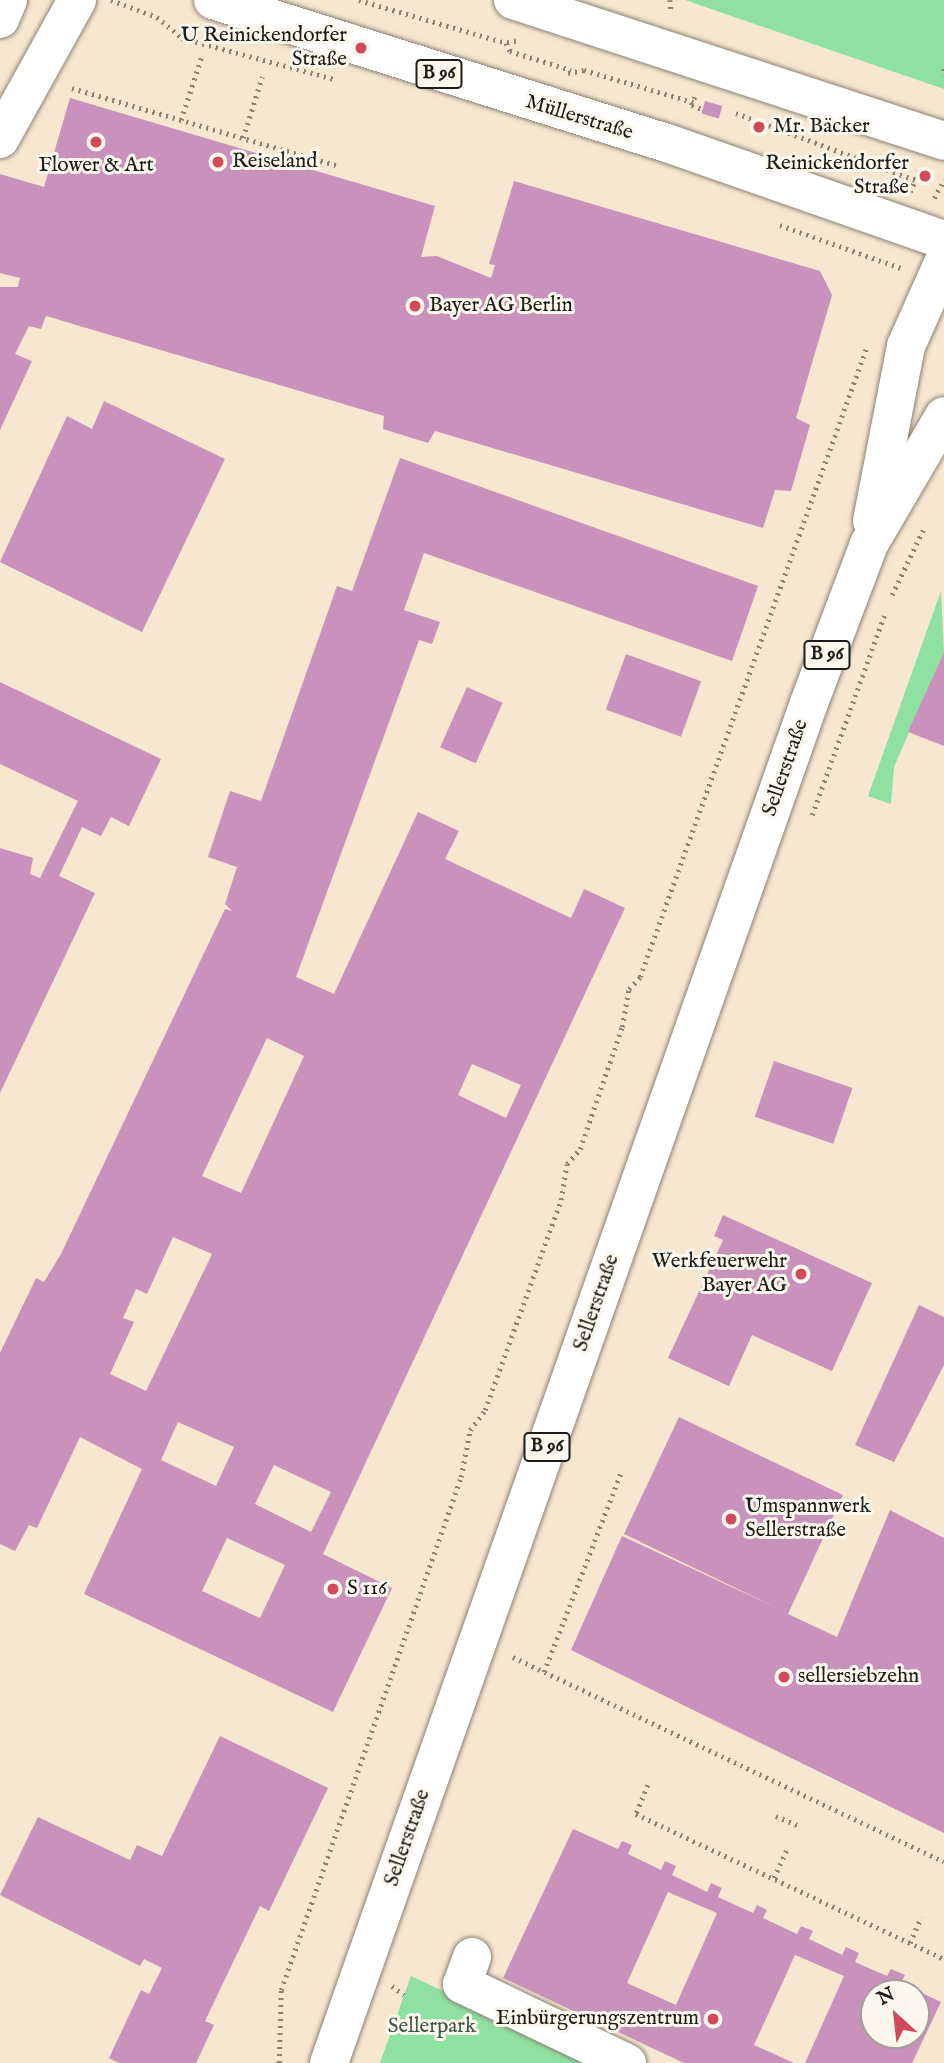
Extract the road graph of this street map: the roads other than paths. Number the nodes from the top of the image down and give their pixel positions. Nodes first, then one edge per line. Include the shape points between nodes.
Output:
1 (8, 0) edge
2 (77, 0) edge
3 (213, 0) edge
4 (513, 0) edge
5 (0, 19) edge
6 (0, 139) edge
7 (932, 154) edge
8 (944, 240) edge
9 (944, 261) edge
10 (944, 416) edge
11 (869, 544) junction
12 (472, 1958) dead end
13 (329, 2063) edge
14 (627, 2063) edge

1 - 5 main road
2 - 6 main road
3 - 8 main road, Müllerstraße / B 96 via 667,143
4 - 7 main road
9 - 11 main road, Sellerstraße / B 96 via 906,346
10 - 11 main road, Sellerstraße / B 96
11 - 13 main road, Sellerstraße / B 96
12 - 14 main road via 462,1984

